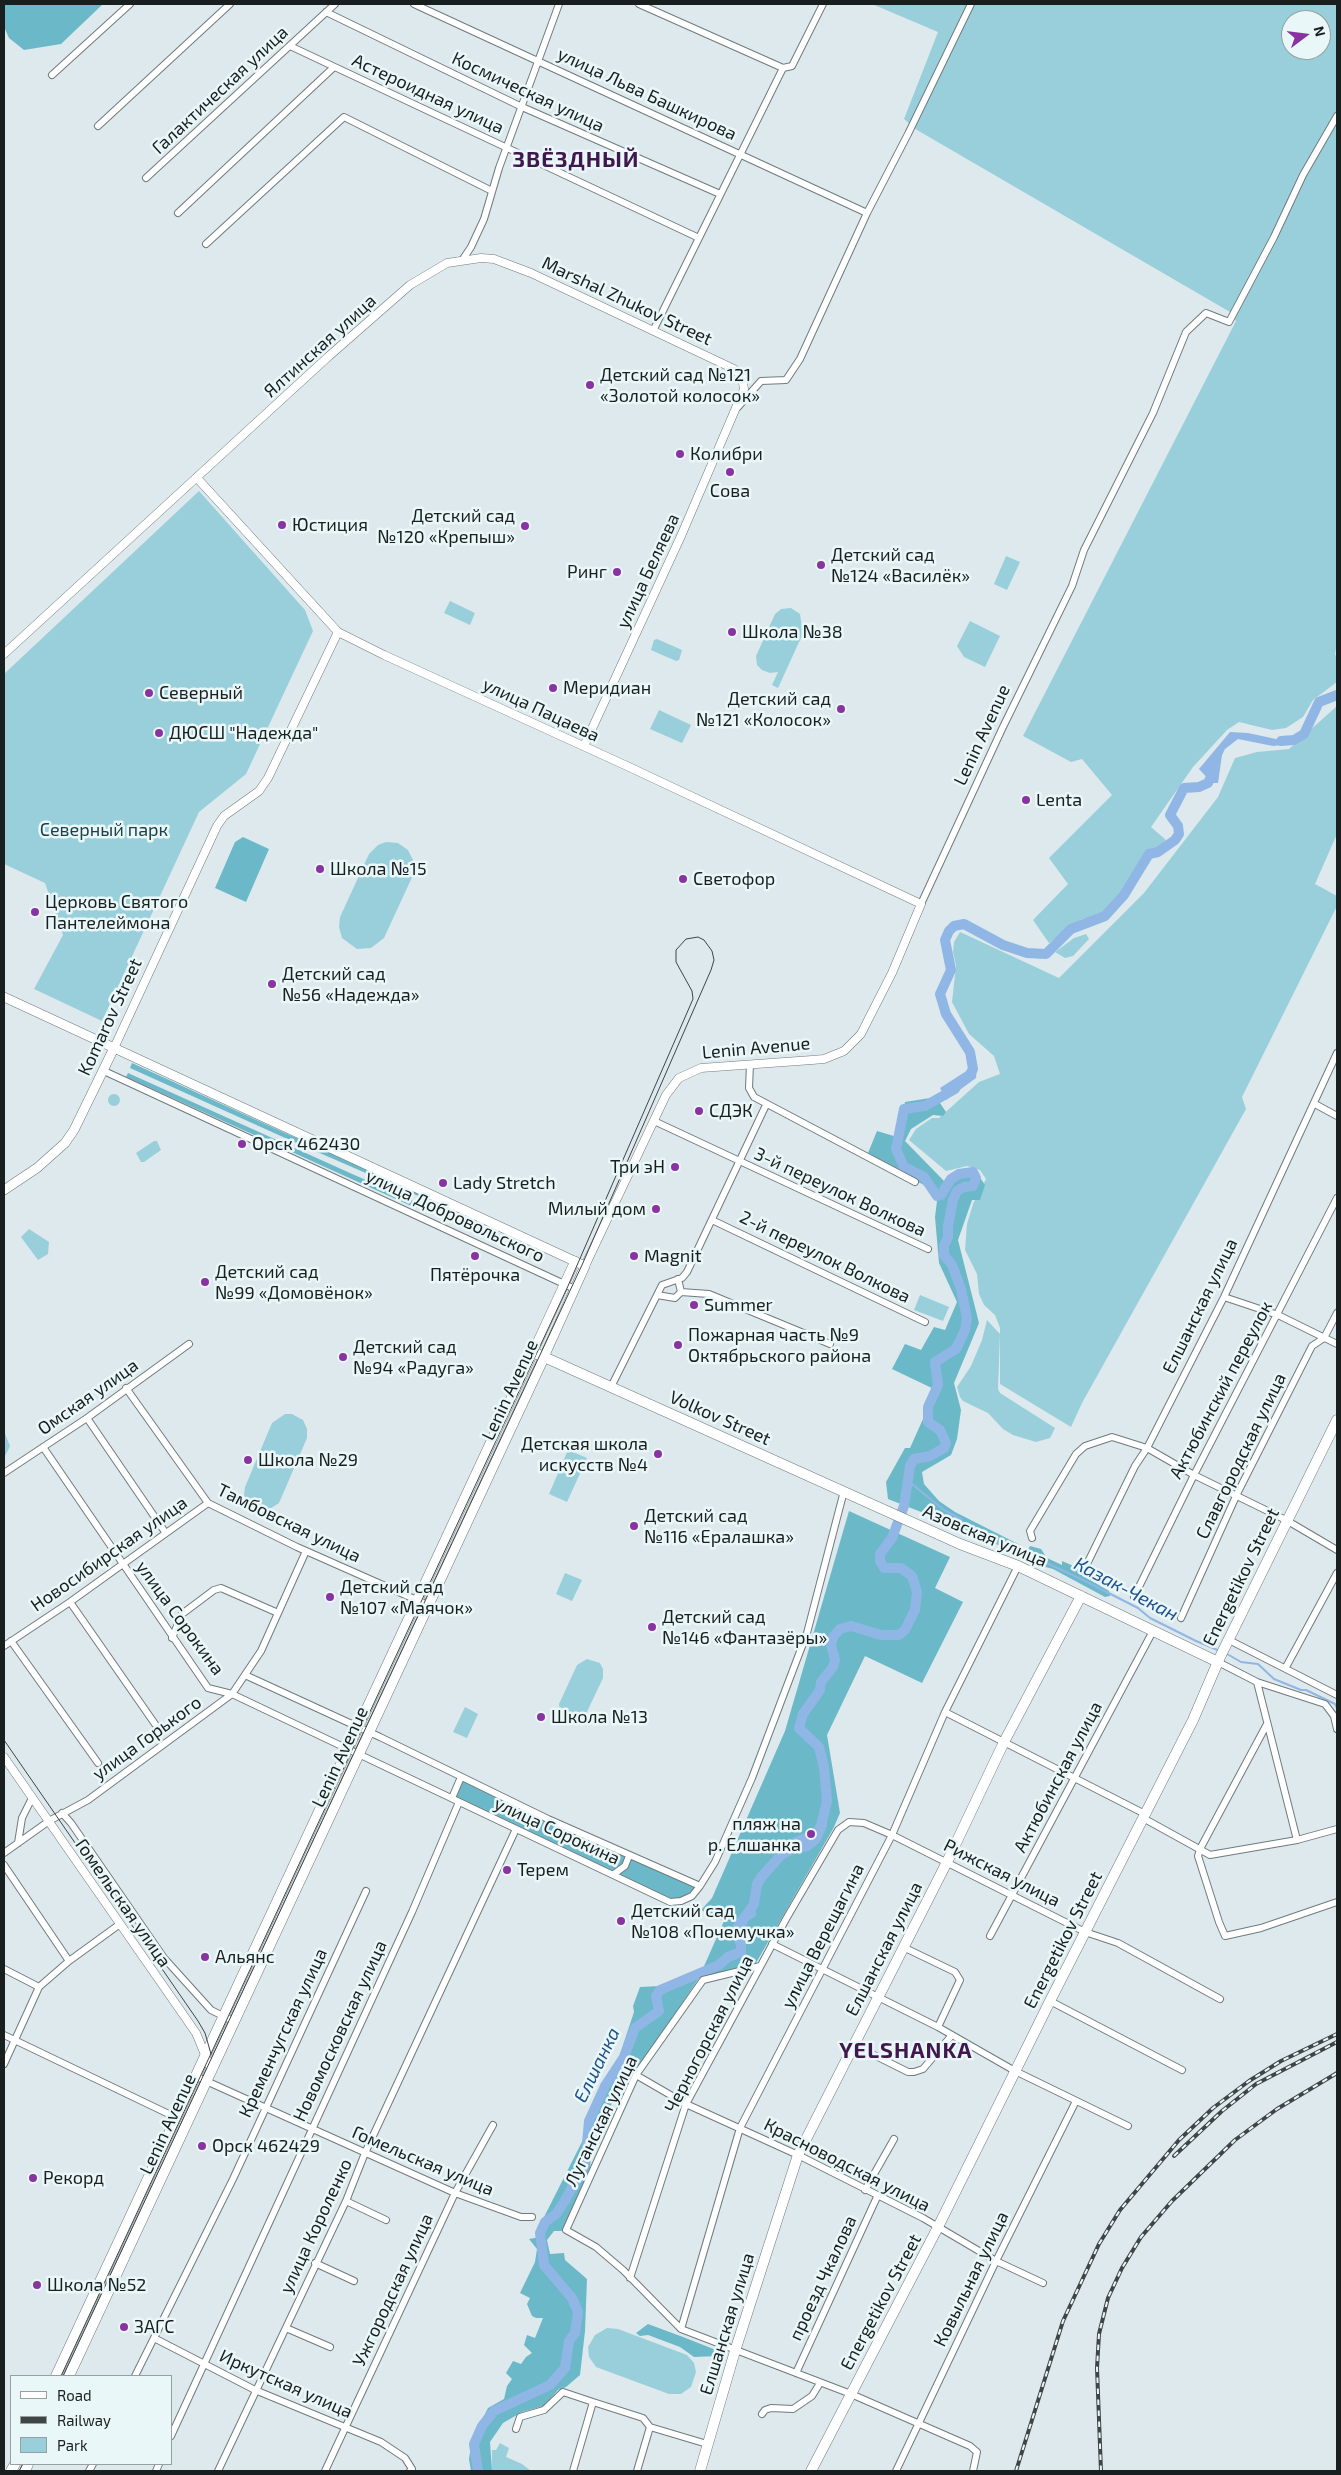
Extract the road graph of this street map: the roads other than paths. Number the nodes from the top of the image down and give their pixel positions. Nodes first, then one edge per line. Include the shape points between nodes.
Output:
1 (130, 4) edge
2 (230, 4) edge
3 (335, 4) edge
4 (414, 4) edge
5 (559, 4) edge
6 (639, 4) edge
7 (823, 4) edge
8 (970, 4) edge
9 (326, 12) junction
10 (290, 46) junction
11 (538, 61) junction
12 (334, 67) junction
13 (783, 68) junction
14 (52, 75) dead end
15 (522, 107) junction
16 (1337, 116) edge
17 (98, 126) dead end
18 (507, 148) junction
19 (740, 154) junction
20 (146, 178) dead end
21 (492, 191) junction
22 (720, 194) junction
23 (867, 213) junction
24 (178, 214) dead end
25 (698, 238) junction
26 (206, 244) dead end
27 (463, 259) junction
28 (653, 330) junction
29 (737, 408) junction
30 (197, 478) junction
31 (338, 632) junction
32 (4, 654) edge
33 (584, 746) junction
34 (920, 904) junction
35 (4, 997) edge
36 (114, 1048) junction
37 (1337, 1053) edge
38 (750, 1064) junction
39 (104, 1071) junction
40 (1314, 1104) junction
41 (766, 1105) junction
42 (1337, 1116) edge
43 (654, 1121) junction
44 (739, 1161) junction
45 (915, 1182) dead end
46 (4, 1190) edge
47 (1337, 1198) edge
48 (712, 1220) junction
49 (928, 1249) dead end
50 (575, 1261) junction
51 (585, 1266) junction
52 (678, 1279) junction
53 (564, 1284) junction
54 (575, 1289) junction
55 (681, 1292) junction
56 (657, 1294) junction
57 (1224, 1298) junction
58 (1337, 1313) edge
59 (1278, 1315) junction
60 (925, 1322) dead end
61 (1324, 1338) junction
62 (189, 1344) dead end
63 (830, 1344) dead end
64 (1337, 1344) edge
65 (533, 1352) junction
66 (544, 1357) junction
67 (611, 1387) junction
68 (126, 1388) junction
69 (506, 1411) junction
70 (516, 1416) junction
71 (87, 1418) junction
72 (1337, 1420) edge
73 (43, 1447) junction
74 (1147, 1448) junction
75 (479, 1468) junction
76 (4, 1473) edge
77 (490, 1473) junction
78 (1194, 1475) junction
79 (844, 1491) junction
80 (1237, 1494) junction
81 (208, 1503) junction
82 (894, 1514) joint
83 (1286, 1520) junction
84 (165, 1532) junction
85 (1032, 1538) dead end
86 (1337, 1550) edge
87 (306, 1552) junction
88 (122, 1563) junction
89 (433, 1566) junction
90 (1018, 1566) junction
91 (1084, 1570) dead end
92 (444, 1571) junction
93 (1337, 1573) edge
94 (1081, 1596) junction
95 (1134, 1598) dead end
96 (417, 1600) junction
97 (70, 1602) junction
98 (428, 1605) junction
99 (278, 1613) junction
100 (1181, 1618) dead end
101 (1152, 1631) junction
102 (172, 1638) junction
103 (11, 1641) junction
104 (1228, 1642) junction
105 (4, 1646) edge
106 (396, 1648) junction
107 (406, 1654) junction
108 (1219, 1660) junction
109 (1286, 1667) junction
110 (245, 1675) junction
111 (1257, 1682) junction
112 (232, 1694) junction
113 (1337, 1695) edge
114 (945, 1712) junction
115 (155, 1724) dead end
116 (1267, 1724) junction
117 (359, 1728) junction
118 (1337, 1729) edge
119 (370, 1732) junction
120 (1004, 1742) junction
121 (349, 1750) junction
122 (359, 1754) junction
123 (4, 1757) edge
124 (98, 1763) dead end
125 (1075, 1776) junction
126 (460, 1777) junction
127 (32, 1798) junction
128 (452, 1798) junction
129 (460, 1802) junction
130 (62, 1813) junction
131 (1144, 1816) junction
132 (49, 1821) junction
133 (849, 1822) joint
134 (516, 1829) junction
135 (1337, 1829) edge
136 (892, 1835) junction
137 (1296, 1840) junction
138 (18, 1843) junction
139 (1200, 1848) junction
140 (4, 1853) edge
141 (629, 1856) junction
142 (302, 1861) junction
143 (947, 1862) junction
144 (4, 1865) edge
145 (614, 1874) junction
146 (700, 1886) junction
147 (366, 1891) dead end
148 (1013, 1895) junction
149 (1337, 1902) edge
150 (120, 1924) junction
151 (1085, 1932) junction
152 (990, 1936) dead end
153 (772, 1944) junction
154 (903, 1948) junction
155 (69, 1961) junction
156 (760, 1966) junction
157 (4, 1969) edge
158 (824, 1969) junction
159 (39, 1987) junction
160 (879, 1997) junction
161 (1220, 1999) dead end
162 (1050, 2002) junction
163 (223, 2016) junction
164 (233, 2021) junction
165 (938, 2027) junction
166 (4, 2035) edge
167 (952, 2035) junction
168 (16, 2040) junction
169 (854, 2045) junction
170 (205, 2052) junction
171 (4, 2064) edge
172 (211, 2070) junction
173 (1182, 2070) dead end
174 (1015, 2071) junction
175 (636, 2075) junction
176 (195, 2076) junction
177 (205, 2081) junction
178 (1076, 2101) junction
179 (686, 2104) junction
180 (264, 2108) junction
181 (175, 2117) junction
182 (492, 2124) dead end
183 (1128, 2126) dead end
184 (740, 2128) junction
185 (312, 2129) junction
186 (894, 2139) dead end
187 (365, 2153) junction
188 (798, 2154) junction
189 (151, 2168) junction
190 (163, 2174) junction
191 (865, 2190) junction
192 (455, 2193) junction
193 (877, 2197) junction
194 (346, 2201) junction
195 (532, 2217) dead end
196 (386, 2220) dead end
197 (938, 2228) junction
198 (996, 2261) junction
199 (315, 2263) junction
200 (106, 2268) junction
201 (117, 2273) junction
202 (630, 2278) junction
203 (354, 2281) dead end
204 (1043, 2283) dead end
205 (286, 2328) junction
206 (681, 2329) junction
207 (75, 2334) junction
208 (154, 2338) junction
209 (86, 2339) junction
210 (330, 2347) dead end
211 (735, 2351) junction
212 (63, 2361) junction
213 (204, 2364) junction
214 (74, 2366) junction
215 (796, 2373) junction
216 (56, 2375) edge
217 (70, 2375) edge
218 (136, 2375) edge
219 (820, 2383) junction
220 (255, 2390) junction
221 (851, 2394) junction
222 (593, 2402) junction
223 (762, 2414) dead end
224 (919, 2423) junction
225 (650, 2427) junction
226 (345, 2428) junction
227 (516, 2430) dead end
228 (172, 2434) edge
229 (708, 2444) junction
230 (218, 2471) edge
231 (325, 2471) edge
232 (410, 2471) edge
233 (572, 2471) edge
234 (637, 2471) edge
235 (700, 2471) edge
236 (811, 2471) edge
237 (896, 2471) edge
238 (973, 2471) edge

1 - 14 street
2 - 17 street
3 - 9 street, Галактическая улица
4 - 11 street, улица Льва Башкирова
5 - 11 street
6 - 13 street
7 - 13 street via 792,66
8 - 23 street
9 - 10 street, Галактическая улица
9 - 15 street, Космическая улица
10 - 12 street, Астероидная улица
10 - 20 street, Галактическая улица
11 - 15 street
11 - 19 street, улица Льва Башкирова
12 - 18 street, Астероидная улица
12 - 24 street, Астероидная улица
13 - 19 street
15 - 18 street
15 - 22 street, Космическая улица
16 - 34 street, Lenin Avenue via 1303,175 1229,322 1206,313 1186,332 1152,413 1084,550 1072,586
18 - 21 street
18 - 25 street, Астероидная улица
19 - 22 street
19 - 23 street, улица Льва Башкирова
21 - 26 street via 344,118
21 - 27 street via 484,219
22 - 25 street
23 - 29 street via 800,359 786,380 761,382
25 - 28 street
27 - 28 street, Marshal Zhukov Street via 480,258 512,265
27 - 30 street, Ялтинская улица via 432,270 410,285
28 - 29 street, Marshal Zhukov Street via 734,368 742,377 744,389
29 - 33 street, улица Беляева
30 - 31 street, улица Пацаева
30 - 32 street, Ялтинская улица
31 - 33 street, улица Пацаева
31 - 36 street, Komarov Street via 268,778 259,791 224,816 217,826
33 - 34 street, улица Пацаева
34 - 38 street, Lenin Avenue via 892,973 854,1043 824,1058
35 - 36 main road, улица Добровольского
36 - 39 main road, Komarov Street
36 - 50 main road, улица Добровольского
37 - 40 street, Елшанская улица
38 - 41 street via 749,1088 754,1097
38 - 43 street, Lenin Avenue via 688,1072 673,1084
39 - 46 main road, Komarov Street via 65,1143 37,1168
39 - 53 street, улица Добровольского
40 - 42 street
40 - 57 street, Елшанская улица
41 - 44 street
41 - 45 street
43 - 44 street, 3-й переулок Волкова
43 - 51 street, Lenin Avenue
44 - 48 street
44 - 49 street, 3-й переулок Волкова
47 - 59 street, Актюбинский переулок
48 - 52 street via 687,1272
48 - 60 street, 2-й переулок Волкова
50 - 51 main road, улица Добровольского
50 - 53 main road, Lenin Avenue
51 - 54 main road, Lenin Avenue
52 - 55 street
52 - 56 street via 662,1285
53 - 54 street, улица Добровольского
53 - 65 main road, Lenin Avenue
54 - 66 main road, Lenin Avenue
55 - 56 street via 669,1299
55 - 63 street via 709,1294
56 - 67 street
57 - 59 street
57 - 74 street, Елшанская улица
58 - 61 street, Славгородская улица
59 - 61 street
59 - 78 street, Актюбинский переулок
61 - 64 street
61 - 80 street, Славгородская улица via 1312,1346
62 - 68 street, Омская улица
65 - 66 main road, Volkov Street
65 - 69 main road, Lenin Avenue
66 - 67 main road, Volkov Street
66 - 70 main road, Lenin Avenue
67 - 79 main road, Volkov Street
68 - 71 street, Омская улица
68 - 81 street, Тамбовская улица
69 - 70 street
69 - 75 main road, Lenin Avenue
70 - 77 main road, Lenin Avenue
71 - 73 street, Омская улица
71 - 84 street
72 - 83 main road, Energetikov Street
73 - 76 street, Омская улица
73 - 88 street, улица Сорокина
74 - 78 street
74 - 85 street via 1112,1437 1085,1446 1076,1454 1030,1531
74 - 91 street, Елшанская улица
75 - 77 street
75 - 89 main road, Lenin Avenue
77 - 92 main road, Lenin Avenue
78 - 80 street
78 - 95 street, Актюбинский переулок
79 - 82 main road, Volkov Street
79 - 146 street via 807,1634 752,1778 715,1862
80 - 83 street
80 - 100 street, Славгородская улица
81 - 84 street, Новосибирская улица
81 - 87 street, Тамбовская улица
82 - 90 main road, Азовская улица
83 - 86 street
83 - 104 main road, Energetikov Street
84 - 88 street, Новосибирская улица
87 - 96 street, Тамбовская улица
87 - 99 street, улица Горького
88 - 97 street, Новосибирская улица
88 - 102 street, улица Сорокина
89 - 92 street
89 - 96 main road, Lenin Avenue
90 - 94 main road, Азовская улица
90 - 114 street, улица Верещагина
92 - 98 main road, Lenin Avenue
93 - 109 street
94 - 101 main road, Азовская улица
94 - 120 main road, Елшанская улица
96 - 98 street, Тамбовская улица
96 - 106 main road, Lenin Avenue
97 - 103 street, Новосибирская улица
97 - 115 street
98 - 107 main road, Lenin Avenue
99 - 102 street via 221,1588 182,1614
99 - 110 street, улица Горького
101 - 108 main road, Азовская улица
101 - 125 street, Актюбинская улица
102 - 112 street, улица Сорокина via 208,1688
103 - 105 street, Новосибирская улица
103 - 124 street
104 - 108 main road, Energetikov Street
104 - 109 street
106 - 107 street
106 - 117 main road, Lenin Avenue
107 - 119 main road, Lenin Avenue
108 - 111 street, Азовская улица
108 - 131 main road, Energetikov Street via 1193,1720
109 - 113 street
110 - 112 street, улица Горького
110 - 117 street, улица Сорокина
111 - 116 street
111 - 118 street, Азовская улица via 1325,1704 1334,1716
112 - 121 street, улица Сорокина
112 - 130 street, улица Горького via 88,1800
114 - 120 street
114 - 136 street, улица Верещагина
116 - 137 street
116 - 139 street
117 - 119 street, улица Сорокина
117 - 121 main road, Lenin Avenue
119 - 122 main road, Lenin Avenue
119 - 126 street, улица Сорокина
120 - 125 street
120 - 143 main road, Елшанская улица
121 - 122 street, улица Сорокина
121 - 142 main road, Lenin Avenue
122 - 128 street, улица Сорокина
122 - 142 main road, Lenin Avenue
123 - 127 street, Гомельская улица
125 - 131 street
125 - 148 street, Актюбинская улица
126 - 128 street
126 - 141 street, улица Сорокина
127 - 132 street, Гомельская улица
127 - 138 street via 22,1818
128 - 129 street, улица Сорокина
129 - 134 street, улица Сорокина
129 - 185 street, Новомосковская улица
130 - 132 street, улица Горького
130 - 163 street, Гомельская улица via 164,1958 211,2010
131 - 139 street
131 - 151 main road, Energetikov Street
132 - 138 street, улица Горького
132 - 150 street, Гомельская улица
133 - 136 street, Рижская улица via 864,1823
133 - 153 street, Черногорская улица via 838,1830
134 - 145 street, улица Сорокина
134 - 187 street, улица Короленко
135 - 137 street
136 - 143 street, Рижская улица
136 - 158 street, улица Верещагина
137 - 139 street via 1210,1855
138 - 140 street, улица Горького
139 - 149 street via 1198,1856 1205,1883 1225,1936 1260,1928
141 - 145 street via 625,1866
141 - 146 street, улица Сорокина
142 - 163 main road, Lenin Avenue
142 - 164 main road, Lenin Avenue
143 - 148 street, Рижская улица
143 - 154 main road, Елшанская улица
144 - 155 street
145 - 146 street, улица Сорокина via 670,1902 692,1896
147 - 180 street, Кременчугская улица
148 - 151 street, Рижская улица
148 - 152 street, Актюбинская улица
150 - 155 street
150 - 170 street, Гомельская улица via 196,2033
151 - 161 street, Рижская улица via 1118,1943
151 - 162 main road, Energetikov Street
153 - 156 street, Черногорская улица
153 - 158 street
154 - 160 main road, Елшанская улица
154 - 165 street via 955,1972 960,1980
155 - 159 street
156 - 175 street, Луганская улица via 703,1980
156 - 179 street, Черногорская улица
157 - 159 street
158 - 160 street
158 - 184 street, улица Верещагина
159 - 168 street
160 - 165 street
160 - 169 main road, Елшанская улица
162 - 173 street
162 - 174 main road, Energetikov Street
163 - 164 street, Гомельская улица
163 - 170 main road, Lenin Avenue
164 - 172 main road, Lenin Avenue
165 - 167 street
166 - 168 street
167 - 169 street via 923,2069 914,2072
167 - 174 street
168 - 171 street
168 - 181 street
169 - 188 main road, Елшанская улица
170 - 172 street, Гомельская улица
170 - 176 main road, Lenin Avenue
172 - 177 main road, Lenin Avenue
174 - 178 street
174 - 197 main road, Energetikov Street
175 - 179 street, Красноводская улица
175 - 202 street, Луганская улица via 566,2230 596,2247
176 - 177 street, Гомельская улица
176 - 181 main road, Lenin Avenue
177 - 180 street, Гомельская улица
177 - 190 main road, Lenin Avenue
178 - 183 street
178 - 198 street, Ковыльная улица
179 - 184 street, Красноводская улица
179 - 202 street, Черногорская улица
180 - 185 street, Гомельская улица
180 - 208 street, Кременчугская улица via 233,2179
181 - 189 main road, Lenin Avenue
182 - 192 street, Ужгородская улица
184 - 188 street, Красноводская улица
184 - 206 street, улица Верещагина
185 - 187 street, Гомельская улица
185 - 213 street, Новомосковская улица
186 - 191 street
187 - 192 street, Гомельская улица
187 - 194 street, улица Короленко
188 - 191 street, Красноводская улица
188 - 211 main road, Елшанская улица
189 - 190 street
189 - 200 main road, Lenin Avenue
190 - 201 main road, Lenin Avenue
191 - 193 street, Красноводская улица
192 - 195 street, Гомельская улица via 521,2217
192 - 226 street, Ужгородская улица
193 - 197 street, Красноводская улица
193 - 215 street, проезд Чкалова
194 - 196 street
194 - 199 street, улица Короленко
197 - 198 street, Красноводская улица
197 - 221 main road, Energetikov Street
198 - 204 street, Красноводская улица
198 - 224 street, Ковыльная улица
199 - 203 street
199 - 205 street, улица Короленко
200 - 201 street
200 - 207 main road, Lenin Avenue
201 - 209 main road, Lenin Avenue
202 - 206 street
205 - 210 street
205 - 220 street, улица Короленко
206 - 211 street
207 - 209 street
207 - 212 main road, Lenin Avenue
208 - 213 street, Иркутская улица
208 - 218 street, Кременчугская улица
209 - 214 main road, Lenin Avenue
211 - 215 street
211 - 229 main road, Елшанская улица
212 - 214 street
212 - 216 main road, Lenin Avenue
213 - 220 street, Иркутская улица
213 - 228 street, Новомосковская улица
214 - 217 main road, Lenin Avenue
215 - 219 street
219 - 221 street
219 - 223 street via 812,2396 794,2409 771,2408
220 - 226 street, Иркутская улица
220 - 230 street, улица Короленко
221 - 224 street
221 - 236 main road, Energetikov Street
222 - 225 street via 643,2418
222 - 227 street via 563,2392 544,2410 520,2417
222 - 233 street
224 - 237 street, Ковыльная улица
224 - 238 street via 977,2452
225 - 229 street
225 - 234 street
226 - 231 street, Ужгородская улица
226 - 232 street, Иркутская улица via 381,2442 405,2458 412,2469
229 - 235 main road, Елшанская улица

